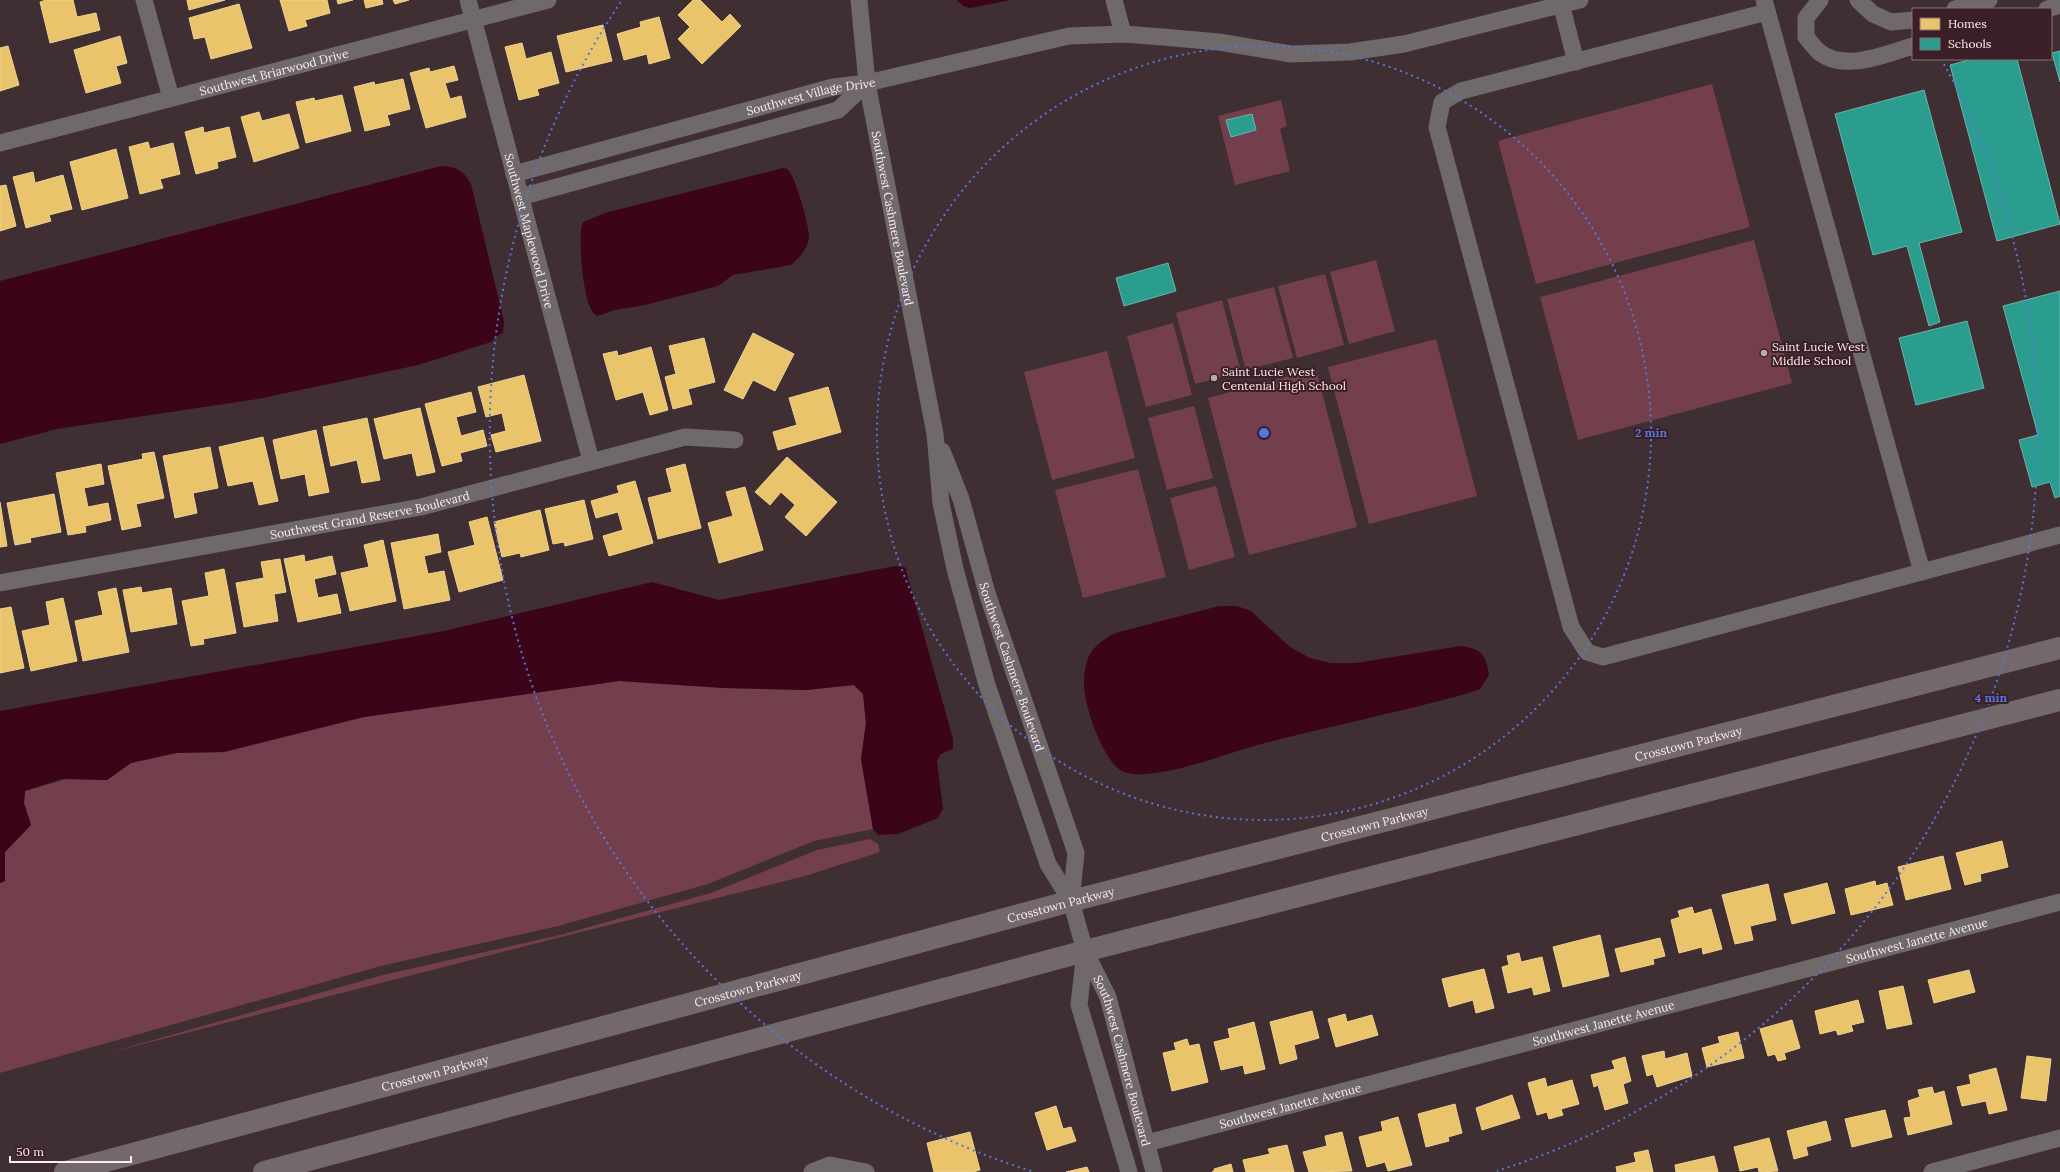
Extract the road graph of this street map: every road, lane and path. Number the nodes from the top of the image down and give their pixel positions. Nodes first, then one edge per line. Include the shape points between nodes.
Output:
1 (144, 0) edge
2 (468, 0) edge
3 (548, 0) edge
4 (859, 0) edge
5 (1114, 0) edge
6 (1580, 0) edge
7 (1820, 0) edge
8 (1858, 0) edge
9 (1988, 0) edge
10 (1560, 3) edge
11 (2060, 5) edge
12 (1766, 6) edge
13 (1959, 8) edge
14 (2050, 8) edge
15 (473, 20) junction
16 (1912, 20) edge
17 (1123, 34) junction
18 (1912, 46) edge
19 (1576, 62) junction
20 (867, 83) junction
21 (171, 98) junction
22 (0, 143) edge
23 (514, 174) junction
24 (520, 197) junction
25 (935, 434) junction
26 (735, 440) dead end
27 (591, 461) junction
28 (2060, 535) edge
29 (1922, 572) junction
30 (0, 583) edge
31 (2060, 648) edge
32 (2060, 700) edge
33 (1071, 901) junction
34 (2059, 907) edge
35 (1085, 951) junction
36 (2060, 1138) edge
37 (1146, 1143) junction
38 (65, 1172) edge
39 (264, 1172) edge
40 (812, 1172) edge
41 (866, 1172) edge
42 (1129, 1172) edge
43 (1154, 1172) edge
44 (1932, 1172) edge

1 - 21 street
2 - 15 street, Southwest Maplewood Drive
3 - 15 street, Southwest Briarwood Drive
4 - 20 street, Southwest Cashmere Boulevard
5 - 17 street
6 - 10 street
7 - 18 street via 1806,18 1806,37 1819,52 1836,61 1865,60
8 - 16 street via 1873,14 1891,22
9 - 13 street
10 - 17 street via 1404,44 1350,52 1291,54 1219,42
10 - 19 street
11 - 14 street
12 - 19 street
12 - 29 street
15 - 21 street, Southwest Briarwood Drive
15 - 23 street, Southwest Maplewood Drive
17 - 20 street via 1069,36
19 - 29 street via 1462,91 1442,102 1437,127 1571,627 1587,652 1603,657
20 - 23 street, Southwest Village Drive via 833,87 777,101
20 - 24 street, Southwest Village Drive via 838,110
20 - 25 street, Southwest Cashmere Boulevard
21 - 22 street, Southwest Briarwood Drive
23 - 24 street, Southwest Maplewood Drive
24 - 27 street, Southwest Maplewood Drive
25 - 33 street, Southwest Cashmere Boulevard via 943,511 987,685 1048,864
25 - 33 street, Southwest Cashmere Boulevard via 961,499 987,593 1076,853
26 - 27 street, Southwest Grand Reserve Boulevard via 685,437
27 - 30 street, Southwest Grand Reserve Boulevard via 420,507
28 - 29 street
31 - 33 main road, Crosstown Parkway
32 - 35 main road
33 - 35 street, Southwest Cashmere Boulevard
33 - 38 main road, Crosstown Parkway
34 - 37 street, Southwest Janette Avenue
35 - 37 street, Southwest Cashmere Boulevard via 1108,997
35 - 39 main road
35 - 42 street, Southwest Cashmere Boulevard via 1079,1005
36 - 44 street
37 - 43 street, Southwest Cashmere Boulevard
40 - 41 street via 830,1165

